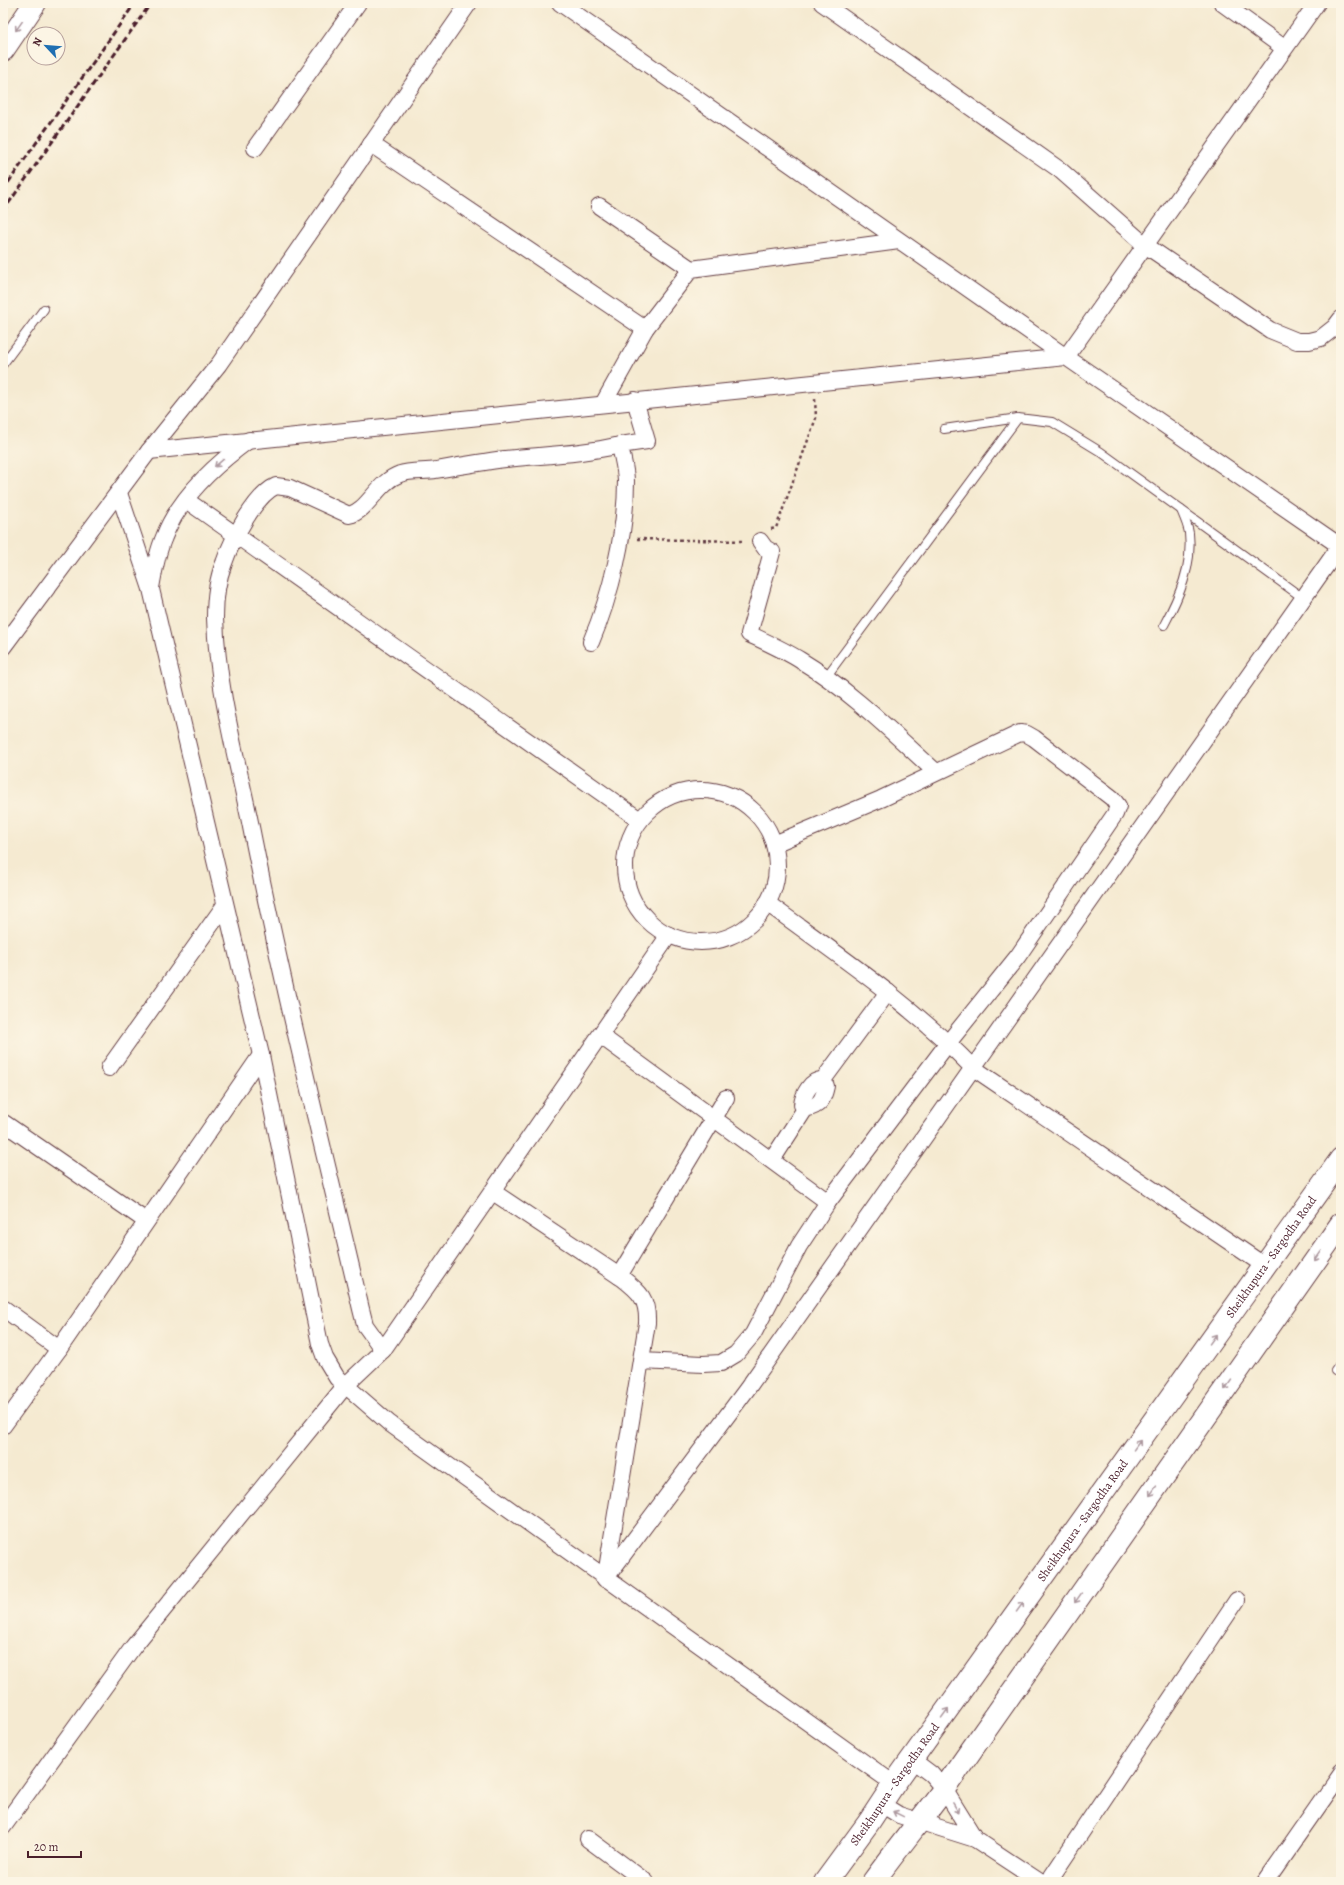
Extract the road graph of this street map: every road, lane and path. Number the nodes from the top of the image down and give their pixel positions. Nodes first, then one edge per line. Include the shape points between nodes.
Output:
1 (36, 3) edge
2 (358, 3) edge
3 (469, 3) edge
4 (560, 3) edge
5 (822, 3) edge
6 (1222, 3) edge
7 (1317, 3) edge
8 (1284, 48) junction
9 (3, 50) edge
10 (371, 144) junction
11 (255, 148) dead end
12 (599, 206) dead end
13 (899, 241) junction
14 (1145, 245) junction
15 (691, 269) junction
16 (44, 309) dead end
17 (1341, 319) edge
18 (645, 329) junction
19 (1066, 357) junction
20 (3, 364) edge
21 (814, 382) junction
22 (635, 400) junction
23 (603, 404) junction
24 (1018, 418) junction
25 (944, 429) dead end
26 (250, 439) junction
27 (620, 445) junction
28 (149, 451) junction
29 (119, 493) junction
30 (186, 500) junction
31 (1181, 509) junction
32 (236, 536) junction
33 (620, 538) junction
34 (760, 541) junction
35 (1341, 545) edge
36 (151, 589) junction
37 (1303, 598) junction
38 (1164, 625) dead end
39 (591, 642) dead end
40 (3, 647) edge
41 (826, 677) junction
42 (936, 772) junction
43 (640, 820) junction
44 (774, 844) junction
45 (767, 903) junction
46 (225, 905) junction
47 (669, 935) junction
48 (888, 992) junction
49 (601, 1036) junction
50 (948, 1043) junction
51 (261, 1055) junction
52 (972, 1067) junction
53 (109, 1068) dead end
54 (726, 1098) dead end
55 (714, 1118) junction
56 (4, 1123) edge
57 (1341, 1159) edge
58 (772, 1160) junction
59 (493, 1192) junction
60 (828, 1202) junction
61 (146, 1221) junction
62 (1341, 1224) edge
63 (1265, 1266) junction
64 (619, 1276) junction
65 (3, 1308) edge
66 (59, 1349) junction
67 (383, 1350) junction
68 (641, 1361) junction
69 (1341, 1363) edge
70 (1335, 1371) dead end
71 (345, 1386) junction
72 (3, 1426) edge
73 (605, 1579) junction
74 (1237, 1600) dead end
75 (911, 1759) junction
76 (1341, 1773) edge
77 (894, 1784) junction
78 (944, 1789) junction
79 (881, 1804) junction
80 (920, 1822) junction
81 (3, 1827) edge
82 (588, 1839) dead end
83 (975, 1839) junction
84 (646, 1882) edge
85 (826, 1882) edge
86 (873, 1882) edge
87 (1040, 1882) edge
88 (1048, 1882) edge
89 (1265, 1882) edge

1 -> 9 main road
2 - 11 street
3 - 10 street
4 - 13 street
5 - 14 street via 1060,170
6 - 8 street
7 - 8 street
8 - 14 street
10 - 18 street
10 - 28 street via 219,364
12 - 15 street
13 - 15 street
13 - 19 street
14 - 17 street via 1270,330 1284,336 1309,341 1321,338
14 - 19 street
15 - 18 street
16 - 20 lane
18 - 23 street
19 - 21 street
19 - 35 street
21 - 22 street
21 - 34 path via 816,418 776,528 763,534
22 - 23 street
22 - 27 street via 647,441
23 - 26 street
24 - 25 lane
24 - 31 lane via 1052,422 1076,435
24 - 41 lane
26 - 28 street
26 -> 30 street via 212,469
27 - 32 street via 597,450 401,473 382,484 362,509 349,516 290,488 276,486 264,494
27 - 33 street via 626,481
28 - 29 street
29 - 36 street
29 - 40 street
30 - 32 street
30 - 36 street via 164,535
31 - 37 lane
31 - 38 lane via 1189,532 1189,556 1181,590
32 - 43 street
32 - 67 street via 224,563 218,586 215,618 222,690 272,931 361,1309 365,1325
33 - 34 path
33 - 39 street via 600,622
34 - 41 street via 772,552 749,634 800,660
35 - 37 street
36 - 46 street
37 - 52 street
41 - 42 street
42 - 44 street via 881,799
42 - 50 street via 1016,734 1027,734 1112,798 1118,806 1018,956
43 - 44 street via 652,808 672,796 701,789 718,791 735,797 750,807 762,819
43 - 47 street via 631,836 626,853 628,888 635,904 646,918
44 - 45 street via 777,869 774,887
45 - 47 street via 757,918 728,937 693,941
45 - 48 street
46 - 51 street
46 - 53 street
47 - 49 street
48 - 50 street
48 - 58 street via 822,1080 815,1082 808,1089 803,1098 802,1105 805,1109
49 - 55 street
49 - 59 street
50 - 52 street
50 - 60 street
51 - 61 street
51 - 71 street via 320,1344 331,1370
52 - 63 street
52 - 73 street via 747,1390
54 - 55 street
55 - 58 street
55 - 64 street
56 - 61 street
57 - 63 main road, Sheikhupura - Sargodha Road
58 - 60 street
59 - 64 street
59 - 67 street
60 - 68 street via 799,1246 753,1334 736,1354 721,1362 704,1364
61 - 66 street
62 -> 78 main road
75 -> 63 main road, Sheikhupura - Sargodha Road
64 - 68 street via 640,1293 645,1301 647,1323
65 - 66 street
66 - 72 street
67 - 71 street
68 - 73 street
69 - 70 lane
71 - 73 street via 389,1423
71 - 81 street via 133,1647
73 - 77 street
74 - 88 street
75 - 77 main road, Sheikhupura - Sargodha Road
75 - 78 street via 931,1774
76 - 89 street
77 - 79 main road, Sheikhupura - Sargodha Road
78 - 80 main road
78 -> 83 street
80 -> 79 street via 899,1815
79 - 85 main road, Sheikhupura - Sargodha Road
80 - 83 street
80 - 86 main road via 897,1847
82 - 84 street
83 - 87 street

